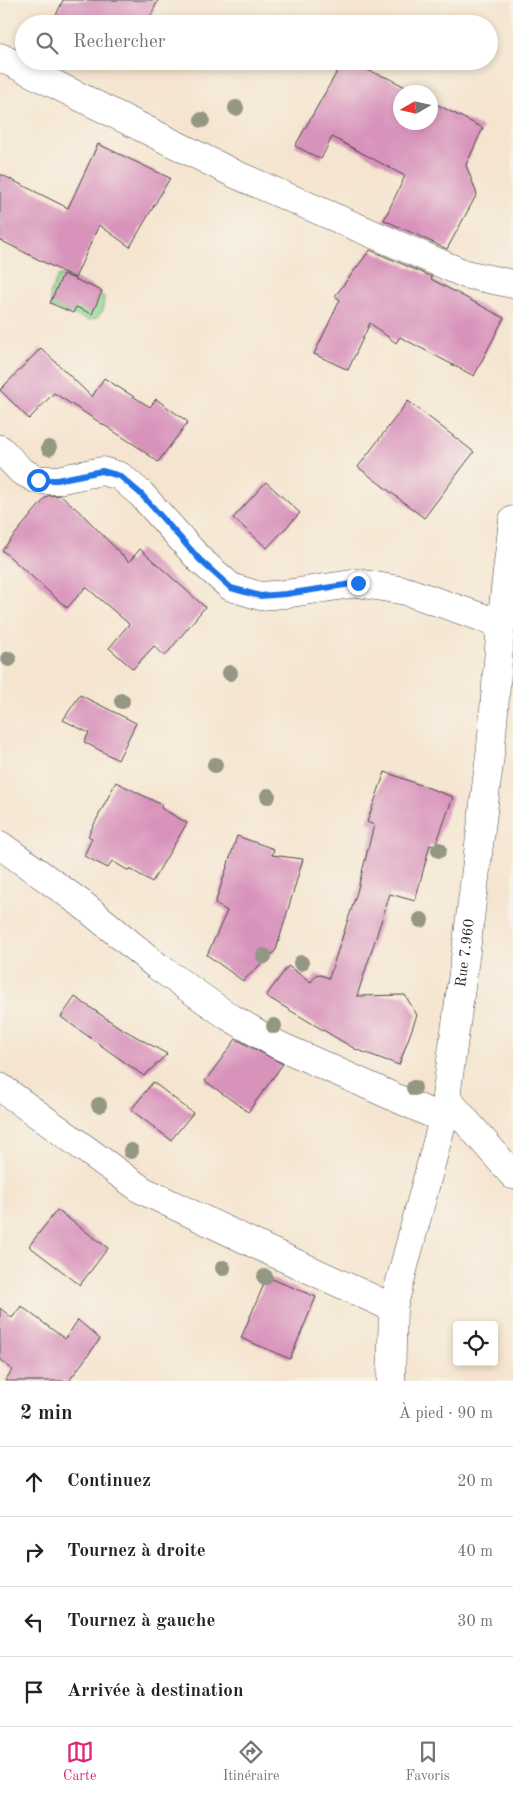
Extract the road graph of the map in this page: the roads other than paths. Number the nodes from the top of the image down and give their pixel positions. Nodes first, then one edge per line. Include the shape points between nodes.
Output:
1 (0, 57) edge
2 (15, 64) edge
3 (26, 70) edge
4 (513, 284) edge
5 (0, 449) edge
6 (513, 520) edge
7 (501, 624) junction
8 (0, 845) edge
9 (0, 1087) edge
10 (444, 1108) junction
11 (513, 1175) edge
12 (393, 1308) junction
13 (391, 1381) edge

1 - 2 street
3 - 4 street via 237,175 465,274
5 - 7 street via 21,470 38,480 57,480 102,471 120,476 231,588 260,596 358,583 406,592
6 - 7 street, Rue 7.960
7 - 10 street, Rue 7.960 via 490,757
8 - 10 street via 82,904 157,966 228,1016 278,1045
9 - 12 street via 142,1190
10 - 11 street
10 - 12 street, Rue 7.960
12 - 13 street, Rue 7.960

